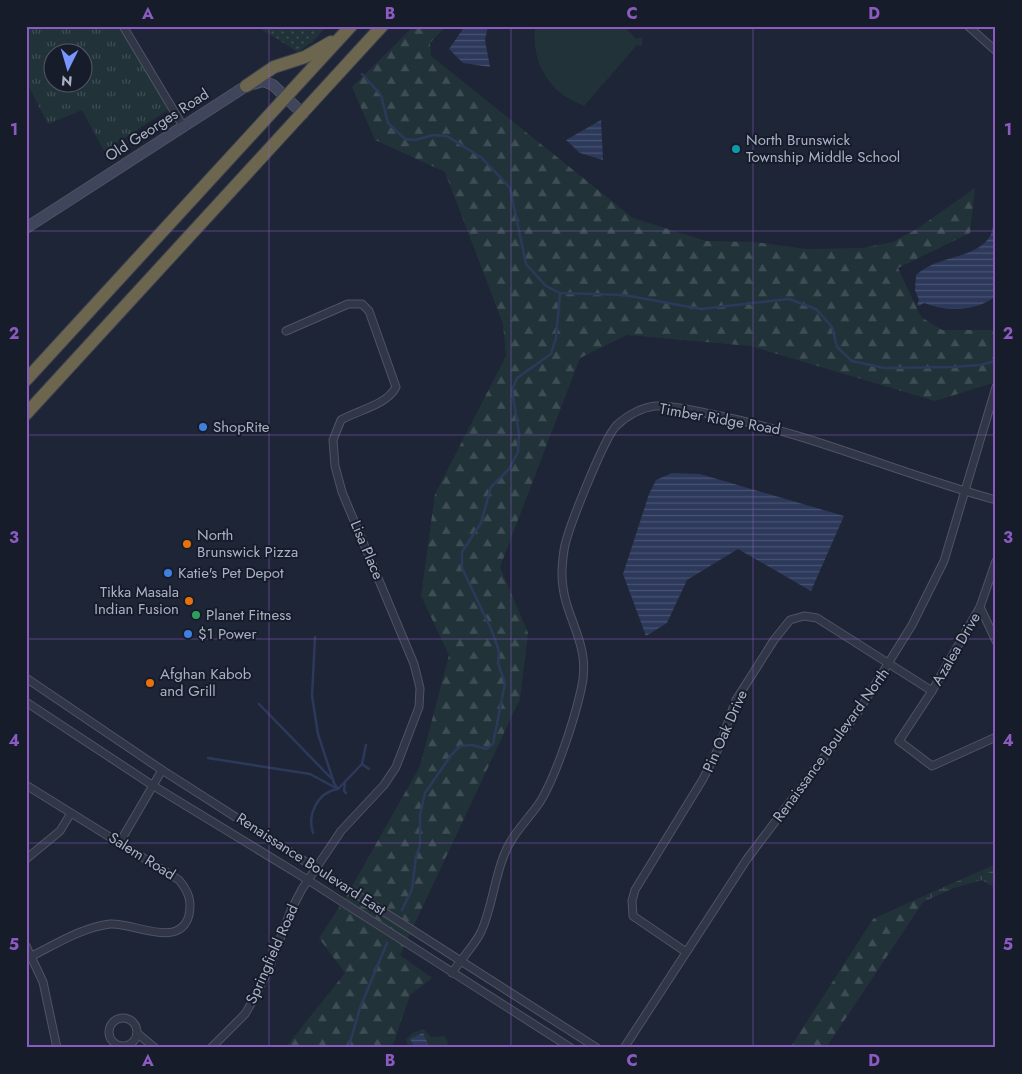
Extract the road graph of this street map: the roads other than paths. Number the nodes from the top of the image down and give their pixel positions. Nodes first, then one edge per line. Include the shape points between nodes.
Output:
1 (123, 26) edge
2 (351, 26) edge
3 (382, 26) edge
4 (968, 26) edge
5 (342, 36) junction
6 (996, 51) edge
7 (246, 86) junction
8 (286, 97) junction
9 (303, 114) junction
10 (183, 126) junction
11 (26, 228) edge
12 (286, 331) dead end
13 (26, 380) edge
14 (996, 388) edge
15 (26, 414) edge
16 (963, 492) junction
17 (996, 500) edge
18 (996, 561) edge
19 (980, 607) junction
20 (996, 640) edge
21 (889, 665) junction
22 (26, 678) edge
23 (932, 691) junction
24 (26, 702) edge
25 (996, 737) edge
26 (162, 770) junction
27 (26, 784) edge
28 (152, 785) junction
29 (71, 813) junction
30 (120, 842) junction
31 (26, 859) edge
32 (316, 868) junction
33 (308, 880) junction
34 (26, 946) edge
35 (686, 952) junction
36 (32, 956) junction
37 (460, 961) junction
38 (452, 972) junction
39 (137, 1034) junction
40 (57, 1048) edge
41 (155, 1048) edge
42 (211, 1048) edge
43 (571, 1048) edge
44 (597, 1048) edge
45 (624, 1048) edge

1 - 10 street
2 - 5 highway
3 - 9 highway
4 - 6 street
5 - 7 highway via 305,57 274,68
5 - 8 highway
7 - 8 street, Old Georges Road via 263,82 273,85
7 - 10 street, Old Georges Road
8 - 9 street, Old Georges Road
8 - 13 highway
9 - 15 highway
10 - 11 street, Old Georges Road
12 - 32 street, Lisa Place via 348,304 362,304 369,311 396,387 383,400 341,420 333,440 335,466 342,492 414,664 420,688 419,707 396,768 341,831
14 - 16 street, Renaissance Boulevard North
16 - 17 street
16 - 21 street, Renaissance Boulevard North via 944,561
16 - 37 street, Timber Ridge Road via 799,434 677,408 655,406 637,411 616,426 605,443 564,548 562,576 567,601 584,648 581,691 553,778 540,802 515,833 503,857 480,933
18 - 19 street, Azalea Drive
19 - 20 street, Azalea Drive
19 - 23 street, Azalea Drive
21 - 23 street, Azalea Drive
21 - 35 street, Renaissance Boulevard North via 858,712 747,859
21 - 35 street, Pin Oak Drive via 817,618 804,616 790,620 774,640 736,700 704,779 657,853 632,901 633,916
22 - 26 street, Renaissance Boulevard East
23 - 25 street, Azalea Drive via 899,741 932,766
24 - 28 street, Renaissance Boulevard East
26 - 28 street
26 - 32 street, Renaissance Boulevard East
27 - 29 street, Salem Road
28 - 30 street
28 - 33 street, Renaissance Boulevard East
29 - 30 street, Salem Road
29 - 31 street via 60,831
30 - 36 street, Salem Road via 179,880 186,888 190,907 184,925 177,930 156,933 110,924 69,937
32 - 33 street, Lisa Place
32 - 37 street, Renaissance Boulevard East
33 - 38 street, Renaissance Boulevard East
33 - 42 street, Springfield Road via 290,910 256,995 245,1014
34 - 36 street
35 - 45 street, Renaissance Boulevard North
36 - 40 street via 43,982
37 - 38 street, Timber Ridge Road
37 - 44 street, Renaissance Boulevard East
38 - 43 street, Renaissance Boulevard East
39 - 39 street via 130,1045 121,1046 110,1038 114,1022 123,1019 135,1025
39 - 41 street

